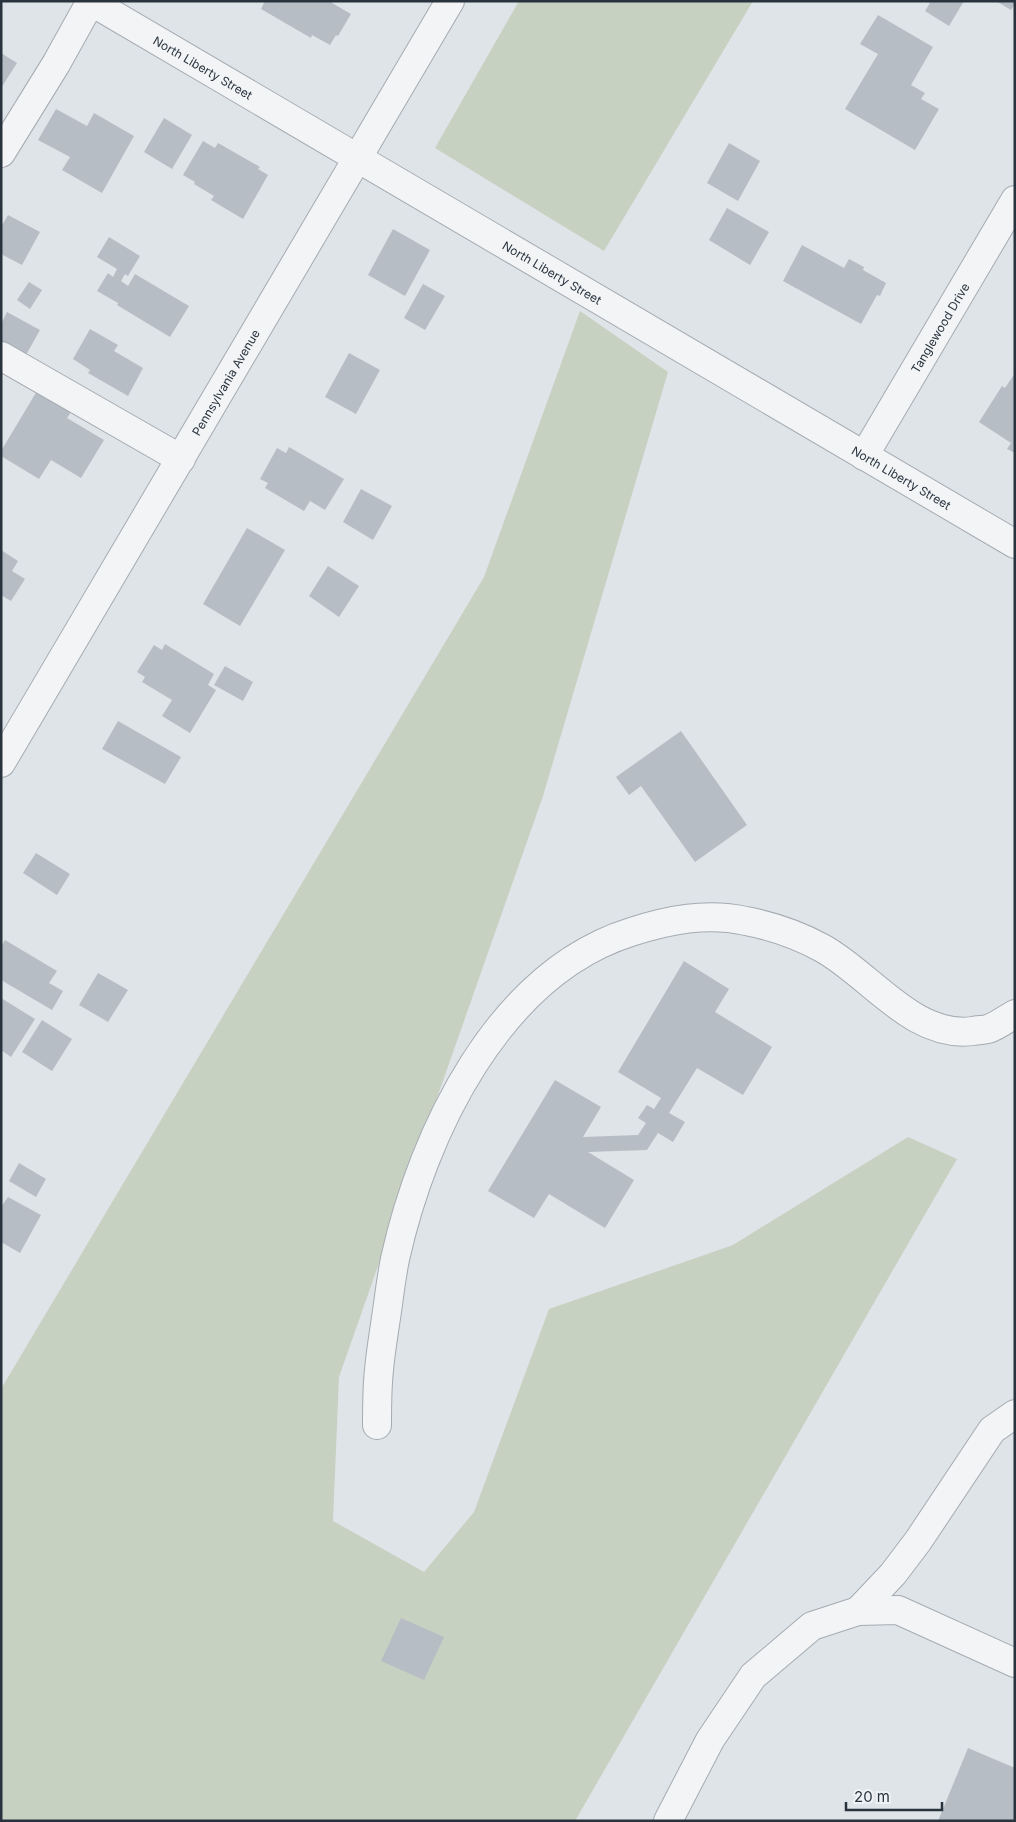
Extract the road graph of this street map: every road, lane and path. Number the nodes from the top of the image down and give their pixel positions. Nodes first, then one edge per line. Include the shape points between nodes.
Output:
1 (91, 1) edge
2 (450, 1) edge
3 (1, 153) edge
4 (358, 158) junction
5 (1015, 200) edge
6 (1, 356) edge
7 (864, 456) junction
8 (181, 459) junction
9 (1015, 544) edge
10 (1, 764) edge
11 (1015, 1014) edge
12 (1015, 1414) edge
13 (376, 1425) dead end
14 (858, 1611) junction
15 (1015, 1663) edge
16 (668, 1821) edge

1 - 3 street
1 - 4 street, North Liberty Street
2 - 4 street, Pennsylvania Avenue
4 - 7 street, North Liberty Street
4 - 8 street, Pennsylvania Avenue
5 - 7 street, Tanglewood Drive
6 - 8 street
7 - 9 street, North Liberty Street
8 - 10 street, Pennsylvania Avenue
11 - 13 street via 988,1029 960,1033 936,1028 913,1017 822,948 782,930 742,920 697,917 660,922 612,938 565,964 539,985 503,1024 470,1070 437,1130 413,1191 394,1261 378,1371
12 - 14 street via 992,1430 918,1541
14 - 15 street via 898,1610
14 - 16 street via 812,1626 753,1676 710,1740

